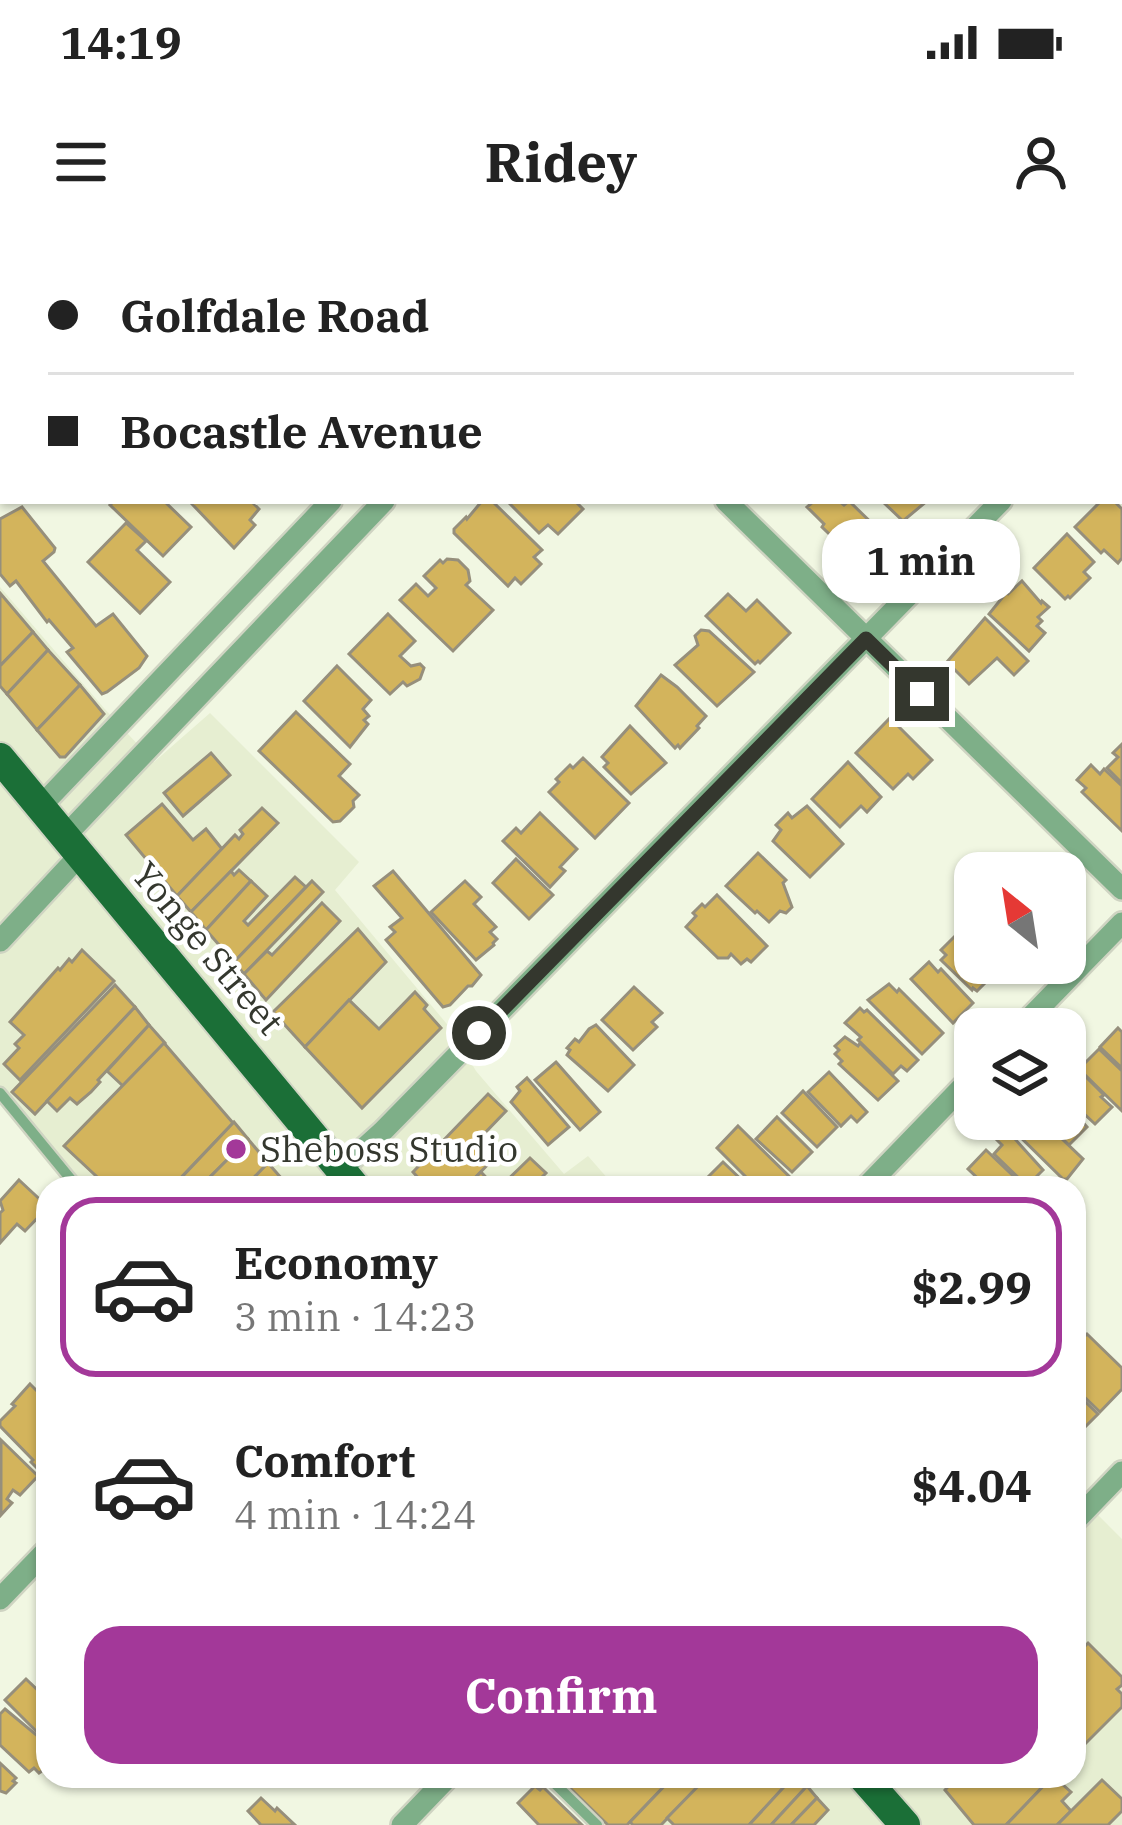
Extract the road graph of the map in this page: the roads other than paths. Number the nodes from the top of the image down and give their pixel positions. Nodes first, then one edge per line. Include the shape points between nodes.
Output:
1 (329, 504) edge
2 (381, 504) edge
3 (729, 504) edge
4 (997, 504) edge
5 (866, 639) junction
6 (0, 758) edge
7 (40, 807) junction
8 (73, 845) junction
9 (1122, 889) edge
10 (1122, 923) edge
11 (0, 941) edge
12 (1039, 1008) edge
13 (0, 1093) edge
14 (954, 1096) edge
15 (68, 1176) edge
16 (346, 1176) edge
17 (349, 1176) edge
18 (877, 1176) edge
19 (1122, 1472) edge
20 (1086, 1510) edge
21 (36, 1562) edge
22 (0, 1599) edge
23 (437, 1788) edge
24 (559, 1788) edge
25 (872, 1788) edge
26 (402, 1825) edge
27 (597, 1825) edge
28 (904, 1825) edge

1 - 7 street
2 - 8 street
3 - 5 street
4 - 5 street
5 - 9 street
5 - 17 street via 382,1132
6 - 7 main road, Yonge Street
7 - 8 main road, Yonge Street
8 - 11 street
8 - 16 main road, Yonge Street
10 - 12 street
13 - 15 lane
14 - 18 street
19 - 20 street
21 - 22 street
23 - 26 street
24 - 27 lane
25 - 28 main road

